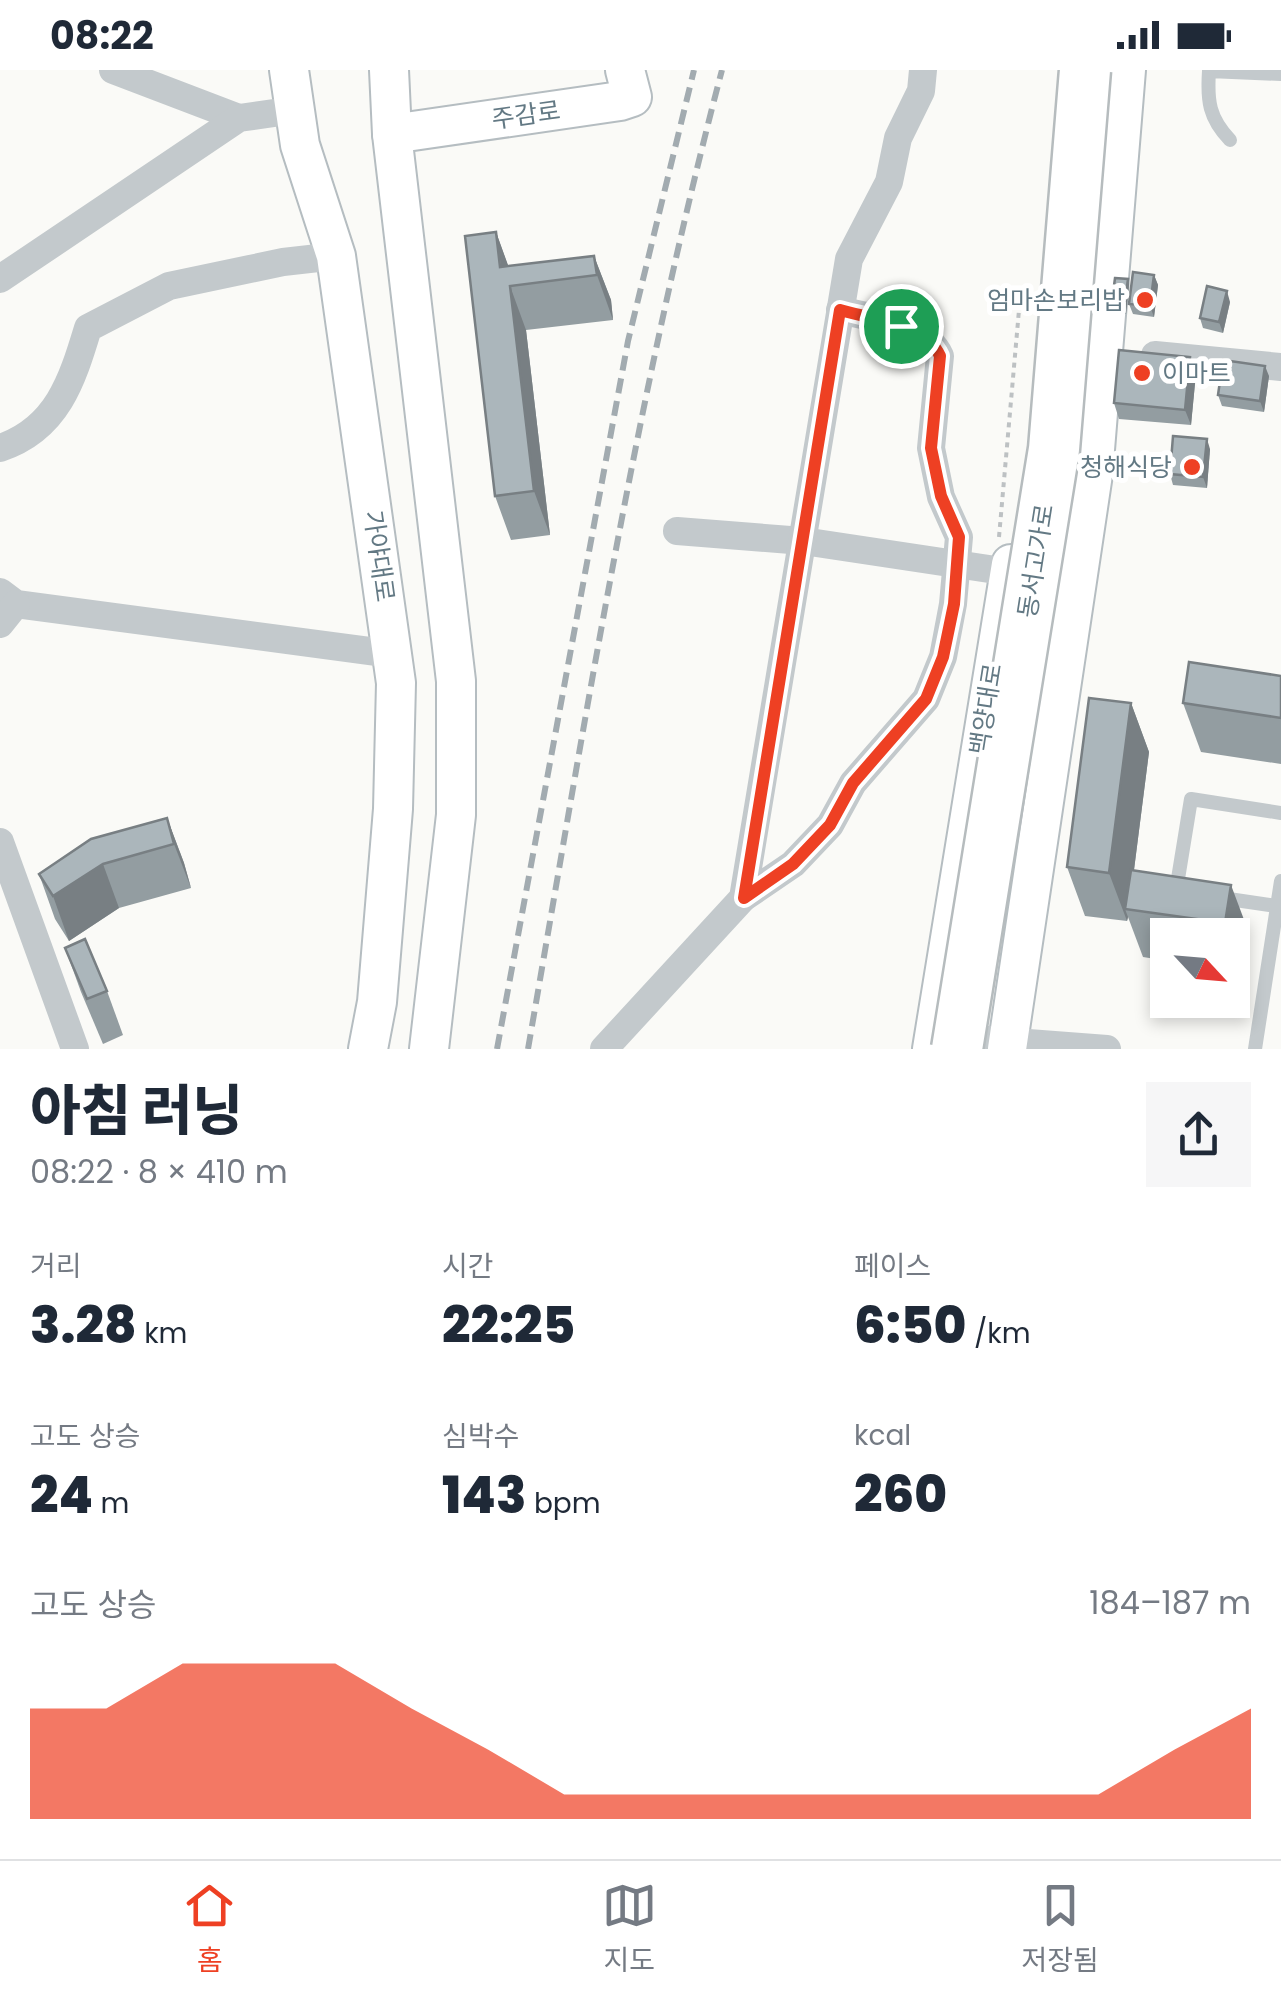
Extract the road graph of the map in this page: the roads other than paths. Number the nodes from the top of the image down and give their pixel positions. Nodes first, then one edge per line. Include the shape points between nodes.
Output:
1 (114, 70) edge
2 (289, 70) edge
3 (389, 70) edge
4 (624, 70) edge
5 (924, 70) edge
6 (1060, 70) edge
7 (1085, 70) edge
8 (1111, 70) edge
9 (1126, 70) edge
10 (1281, 74) edge
11 (295, 110) junction
12 (239, 118) junction
13 (392, 134) junction
14 (1230, 140) dead end
15 (336, 256) junction
16 (0, 279) edge
17 (840, 310) junction
18 (1044, 344) junction
19 (1106, 350) junction
20 (1281, 368) edge
21 (0, 448) edge
22 (677, 531) dead end
23 (803, 541) junction
24 (956, 564) junction
25 (1003, 571) junction
26 (5, 607) edge
27 (392, 654) junction
28 (1281, 813) edge
29 (0, 842) edge
30 (1281, 880) edge
31 (1191, 893) edge
32 (1208, 896) edge
33 (744, 898) junction
34 (1276, 906) junction
35 (941, 1045) edge
36 (1001, 1047) edge
37 (75, 1049) edge
38 (368, 1049) edge
39 (428, 1049) edge
40 (604, 1049) edge
41 (1107, 1049) edge
42 (1255, 1049) edge

1 - 12 street
2 - 11 main road, 가야대로
3 - 13 main road
4 - 13 main road, 주감로 via 632,98 620,102
5 - 17 street via 889,182 850,258
6 - 18 main road, 백양대로
7 - 35 highway, 동서고가로, bridge via 1054,449
8 - 36 highway, 동서고가로 via 1081,446
9 - 19 main road
10 - 14 lane via 1209,71 1207,99 1214,122
11 - 12 street
11 - 15 main road, 가야대로
12 - 16 street
13 - 39 main road via 456,682 456,815
15 - 21 street via 170,286 88,328 68,394 21,441
15 - 27 main road, 가야대로
17 - 23 street
17 - 24 street via 901,326 935,344 940,356 931,448 959,537
18 - 19 street
18 - 25 main road, 백양대로
19 - 20 street
19 - 36 main road via 1094,474
22 - 23 street
23 - 24 street
23 - 33 street
24 - 25 street
24 - 33 street via 943,657 926,699 853,783 830,825 793,864
25 - 35 main road, 백양대로
26 - 27 street
27 - 38 main road, 가야대로 via 393,809
28 - 31 lane via 1191,799 1174,891
29 - 37 street
30 - 34 lane
32 - 34 lane
33 - 40 street
34 - 42 lane
35 - 36 street
36 - 41 street

